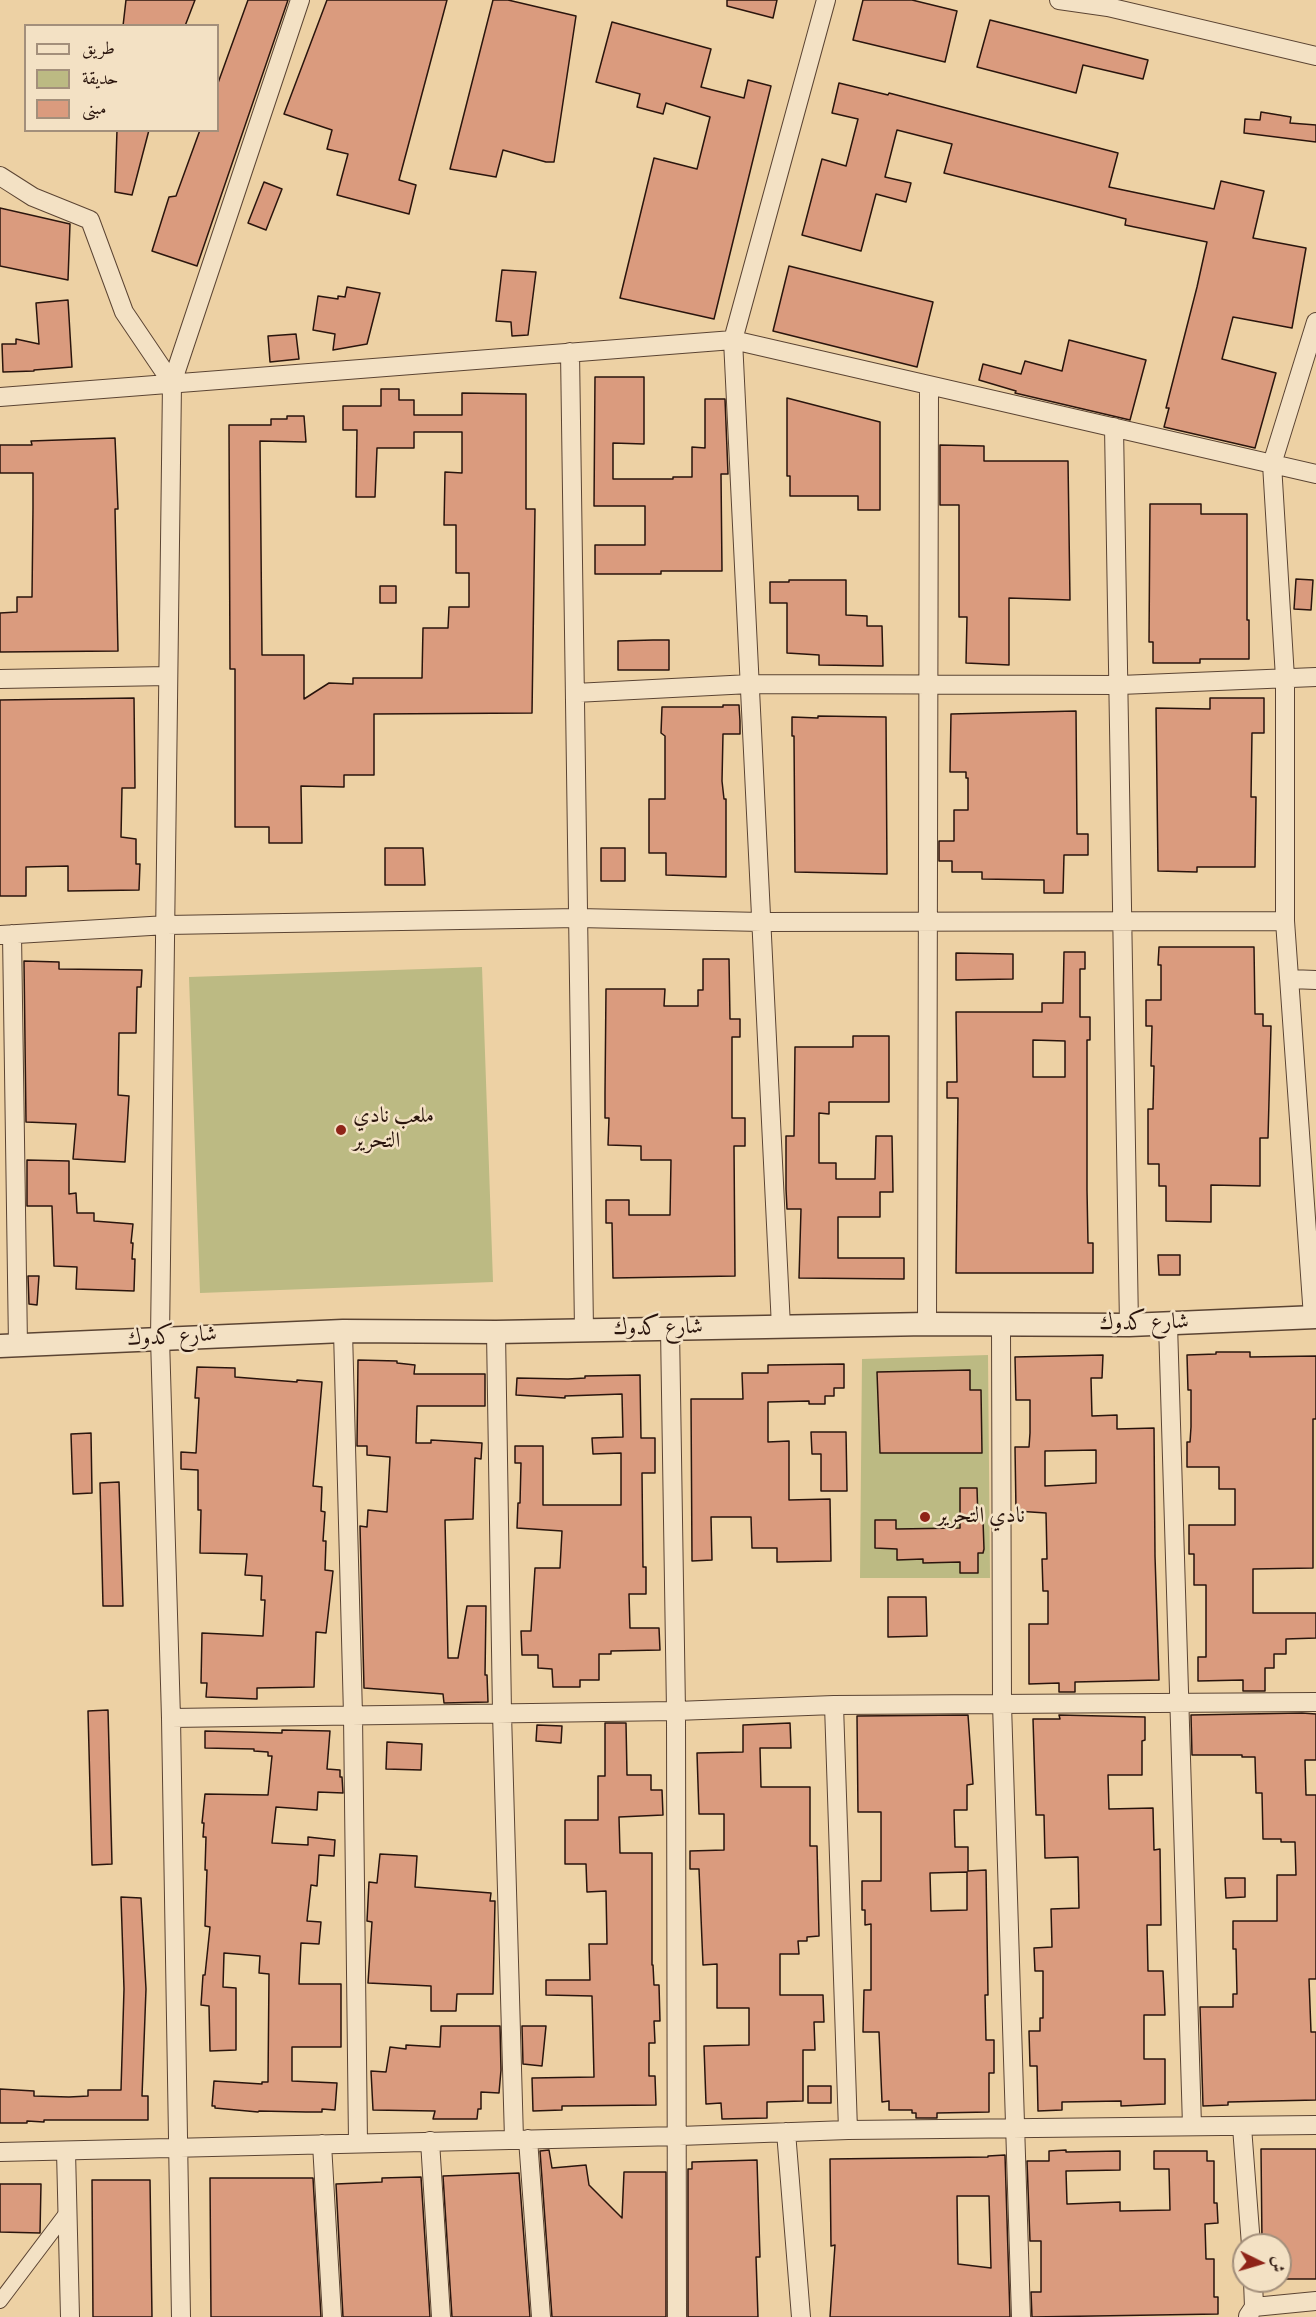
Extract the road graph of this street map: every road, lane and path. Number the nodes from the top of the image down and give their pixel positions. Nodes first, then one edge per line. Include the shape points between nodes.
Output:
1 (300, 0) edge
2 (826, 0) edge
3 (1059, 0) edge
4 (1316, 56) edge
5 (0, 176) edge
6 (1316, 322) edge
7 (733, 340) junction
8 (570, 352) junction
9 (172, 383) junction
10 (929, 385) junction
11 (0, 397) edge
12 (1114, 427) junction
13 (1272, 464) junction
14 (1316, 474) edge
15 (168, 676) junction
16 (1316, 677) edge
17 (1286, 678) junction
18 (0, 679) edge
19 (930, 683) junction
20 (750, 684) junction
21 (1120, 685) junction
22 (575, 693) junction
23 (578, 918) junction
24 (1286, 921) junction
25 (762, 922) junction
26 (929, 922) junction
27 (1124, 922) junction
28 (166, 925) junction
29 (6, 935) edge
30 (1290, 979) junction
31 (1316, 980) edge
32 (1314, 1317) edge
33 (927, 1324) junction
34 (1168, 1324) junction
35 (1000, 1325) junction
36 (1129, 1325) junction
37 (781, 1327) junction
38 (670, 1329) junction
39 (584, 1330) junction
40 (343, 1331) junction
41 (496, 1332) junction
42 (160, 1338) junction
43 (9, 1346) edge
44 (1316, 1702) edge
45 (1002, 1704) junction
46 (1181, 1704) junction
47 (834, 1705) junction
48 (676, 1711) junction
49 (502, 1713) junction
50 (353, 1715) junction
51 (171, 1718) junction
52 (1192, 2126) junction
53 (1316, 2126) edge
54 (1242, 2127) junction
55 (1016, 2128) junction
56 (848, 2130) junction
57 (786, 2132) junction
58 (678, 2136) junction
59 (521, 2139) junction
60 (430, 2141) junction
61 (358, 2143) junction
62 (322, 2144) junction
63 (178, 2148) junction
64 (66, 2151) junction
65 (0, 2152) edge
66 (68, 2211) junction
67 (1250, 2233) edge
68 (1252, 2293) edge
69 (0, 2301) edge
70 (1316, 2301) edge
71 (1291, 2310) edge
72 (1251, 2312) edge
73 (70, 2317) edge
74 (181, 2317) edge
75 (332, 2317) edge
76 (441, 2317) edge
77 (541, 2317) edge
78 (677, 2317) edge
79 (801, 2317) edge
80 (1021, 2317) edge

1 - 9 street
2 - 7 street
3 - 4 street via 1108,7
5 - 9 street via 33,197 90,220 124,312
6 - 13 street
7 - 8 street
7 - 10 street
7 - 20 street
8 - 9 street
8 - 22 street
9 - 11 street
9 - 15 street
10 - 12 street
10 - 19 street
12 - 13 street
12 - 21 street
13 - 14 street
13 - 17 street
15 - 18 street
15 - 28 street
16 - 17 street
17 - 21 street
17 - 24 street
19 - 20 street
19 - 21 street
19 - 26 street
20 - 22 street
20 - 25 street
21 - 27 street
22 - 23 street
23 - 25 street
23 - 28 street
23 - 39 street
24 - 27 street
24 - 30 street
25 - 26 street
25 - 37 street
26 - 27 street
26 - 33 street
27 - 36 street
28 - 29 street
28 - 42 street
29 - 43 street
30 - 31 street
30 - 32 street
32 - 34 street, شارع كدوك
33 - 35 street, شارع كدوك
33 - 37 street, شارع كدوك
34 - 36 street, شارع كدوك
34 - 46 street
35 - 36 street, شارع كدوك
35 - 45 street
37 - 38 street, شارع كدوك
38 - 39 street, شارع كدوك
38 - 48 street
39 - 41 street, شارع كدوك
40 - 41 street, شارع كدوك
40 - 42 street, شارع كدوك
40 - 50 street
41 - 49 street
42 - 43 street, شارع كدوك
42 - 51 street
44 - 46 street
45 - 46 street
45 - 47 street
45 - 55 street
46 - 52 street
47 - 48 street
47 - 56 street
48 - 49 street
48 - 58 street
49 - 50 street
49 - 59 street
50 - 51 street
50 - 61 street
51 - 63 street
52 - 54 street
52 - 55 street
53 - 54 street
54 - 67 street
55 - 56 street
55 - 80 street
56 - 57 street
57 - 58 street
57 - 79 street
58 - 59 street
58 - 78 street
59 - 60 street
59 - 77 street
60 - 61 street
60 - 76 street
61 - 62 street
62 - 63 street
62 - 75 street
63 - 64 street
63 - 74 street
64 - 65 street
64 - 66 street
66 - 69 street
66 - 73 street
68 - 72 street
70 - 71 street
71 - 72 street

